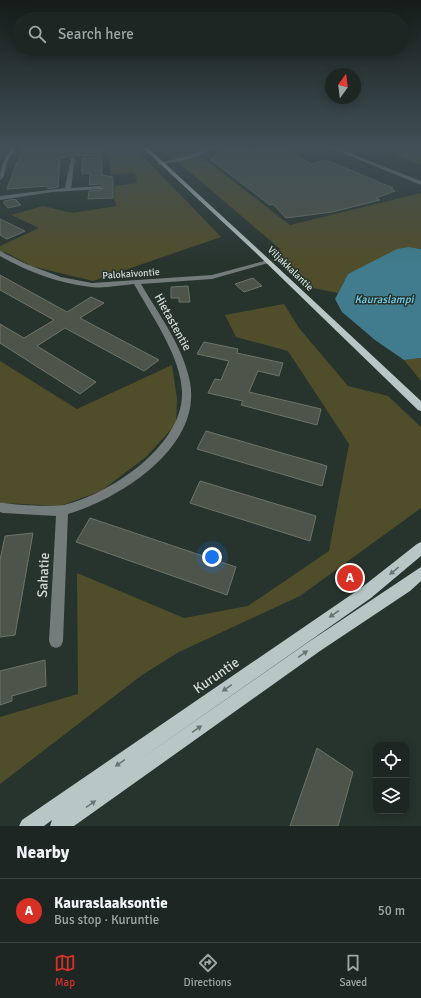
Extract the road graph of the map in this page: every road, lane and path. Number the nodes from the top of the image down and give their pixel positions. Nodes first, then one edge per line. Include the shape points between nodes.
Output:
1 (184, 186) edge
2 (68, 188) joint
3 (100, 188) dead end
4 (0, 198) edge
5 (0, 253) edge
6 (268, 262) junction
7 (137, 283) junction
8 (421, 407) edge
9 (0, 507) edge
10 (62, 510) junction
11 (421, 548) edge
12 (421, 573) edge
13 (56, 641) dead end
14 (28, 826) edge
15 (59, 826) edge

1 - 6 main road, Viljakkalantie
2 - 3 street
2 - 4 street
5 - 7 street, Palokaivontie via 23,266 72,283
6 - 7 street, Palokaivontie via 212,277
6 - 8 main road, Viljakkalantie
7 - 10 street, Hietastentie via 179,358 187,396 182,420 167,444 125,484 86,503
9 - 10 street, Hietastentie
10 - 13 street, Sahatie
11 -> 14 main road, Kuruntie via 366,593
15 -> 12 main road

